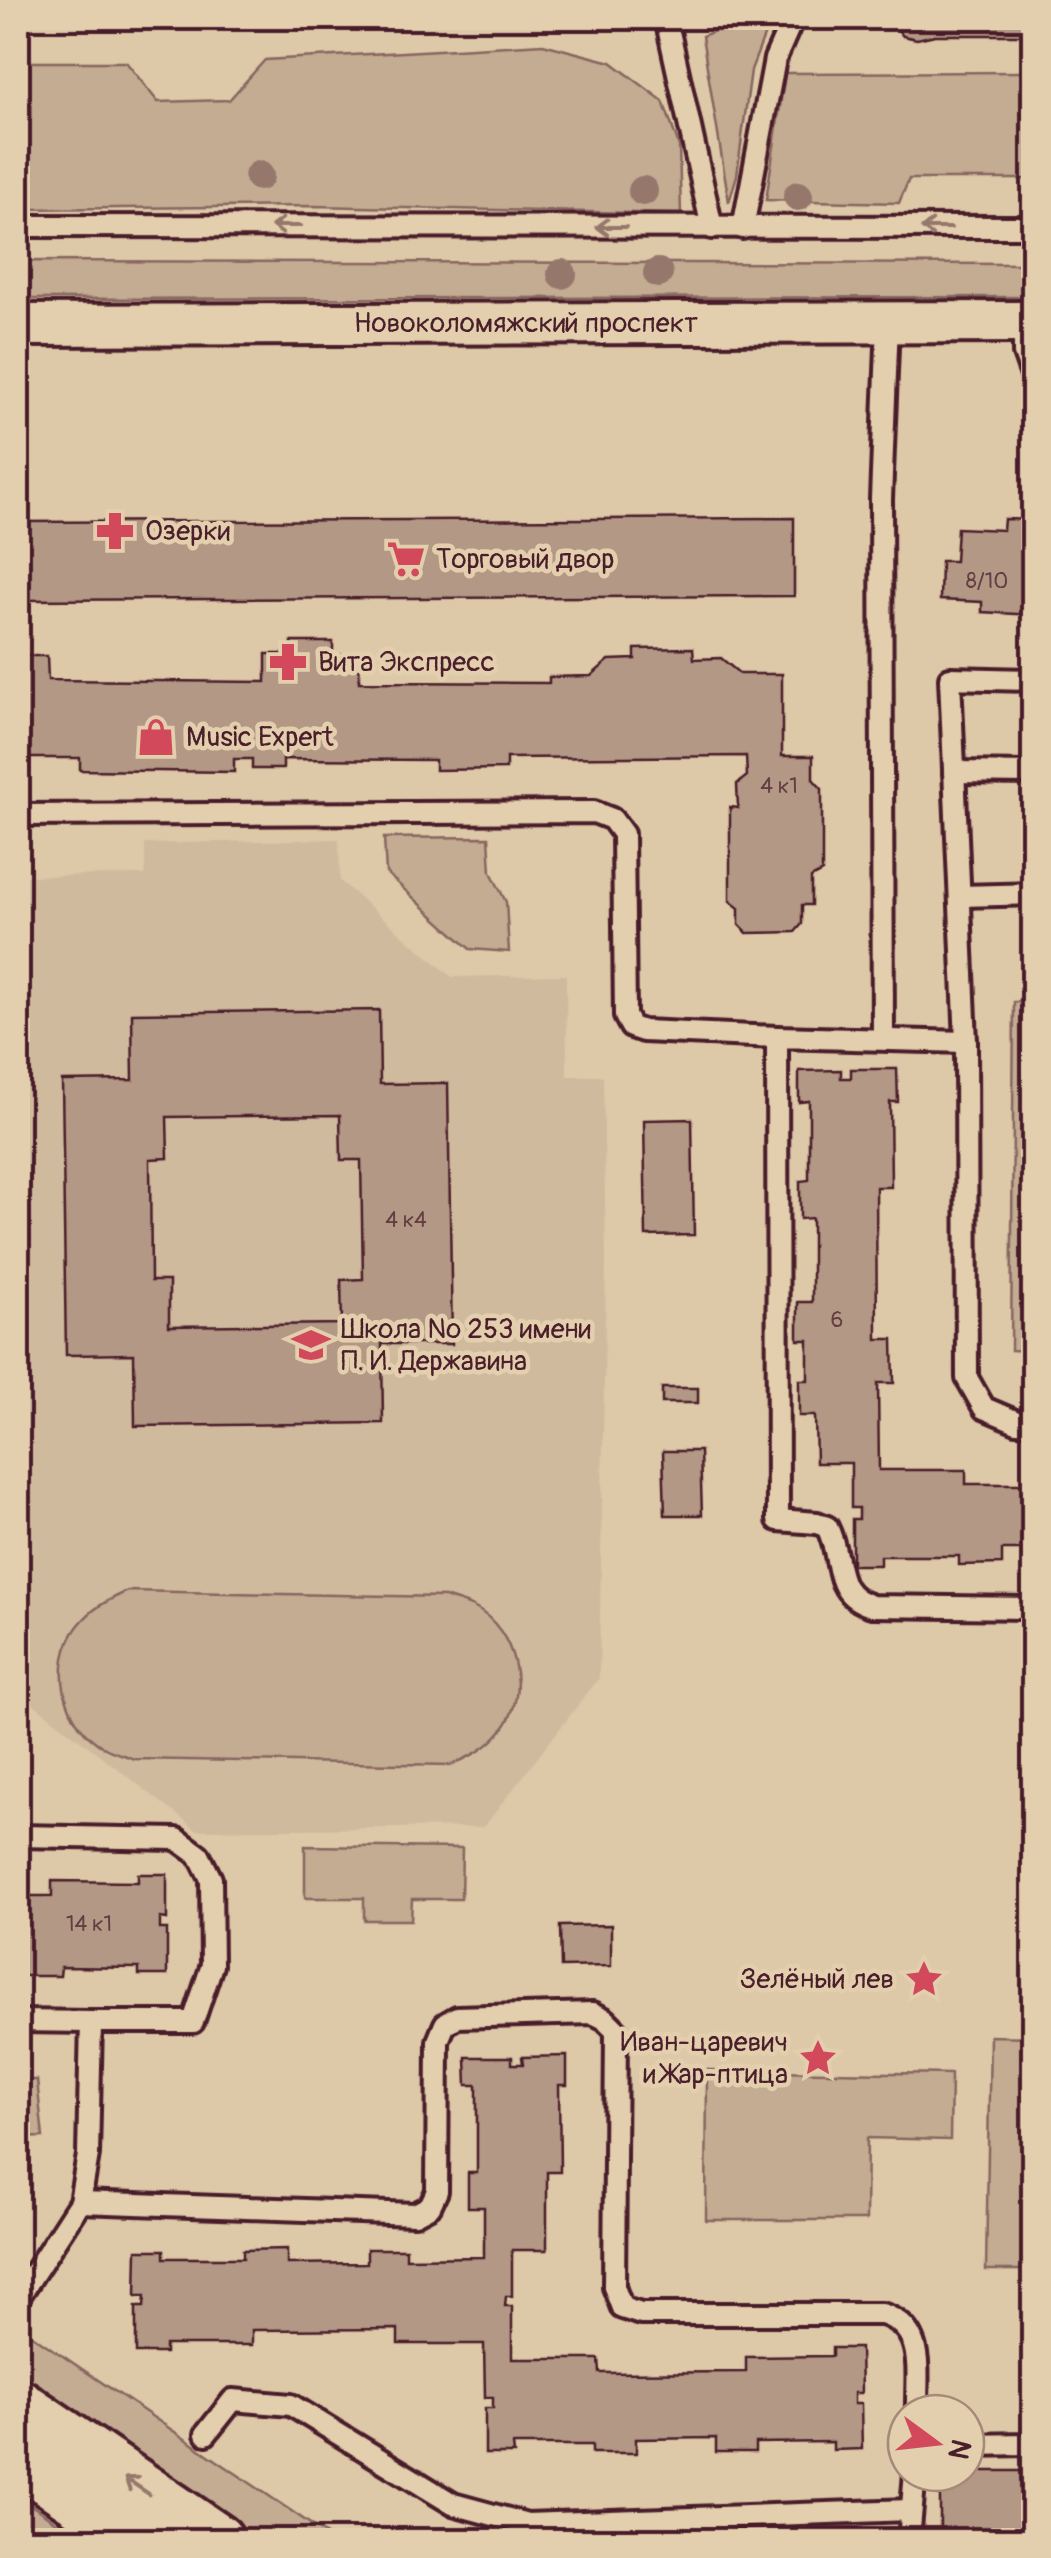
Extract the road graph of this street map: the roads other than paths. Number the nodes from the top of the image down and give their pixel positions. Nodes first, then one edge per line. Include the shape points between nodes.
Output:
1 (666, 18) edge
2 (793, 18) edge
3 (18, 226) edge
4 (712, 228) junction
5 (743, 228) junction
6 (1034, 228) edge
7 (888, 322) junction
8 (1029, 322) edge
9 (18, 325) edge
10 (1034, 381) edge
11 (1034, 680) edge
12 (954, 772) junction
13 (1034, 773) edge
14 (18, 815) edge
15 (1034, 894) edge
16 (960, 896) junction
17 (777, 1037) junction
18 (883, 1039) junction
19 (966, 1042) junction
20 (1034, 1423) edge
21 (1034, 1608) edge
22 (18, 1836) edge
23 (18, 2021) edge
24 (90, 2022) junction
25 (80, 2202) junction
26 (18, 2298) edge
27 (917, 2393) edge
28 (18, 2404) edge
29 (206, 2434) dead end
30 (986, 2444) edge
31 (1034, 2444) edge
32 (18, 2458) edge
33 (912, 2493) edge
34 (910, 2510) junction
35 (136, 2540) edge
36 (218, 2540) edge
37 (909, 2540) edge

1 - 4 lane
2 - 5 lane via 775,59
4 -> 3 lane
4 - 5 lane
6 -> 5 lane
7 - 8 street, Новоколомяжский проспект
7 - 9 street, Новоколомяжский проспект
7 - 18 lane via 881,534
8 - 10 lane via 1024,353
11 - 12 lane via 950,678
12 - 13 lane
12 - 16 lane
14 - 17 lane via 594,812 612,819 622,834 625,1016 631,1027
15 - 16 lane
16 - 19 lane
17 - 18 lane
17 - 21 lane via 778,1520 827,1528 843,1586 854,1601
18 - 19 lane
19 - 20 lane via 967,1378 984,1408
22 - 24 lane via 178,1839 199,1856 211,1879 212,1966 192,2022
23 - 24 lane
24 - 25 lane via 88,2155
25 - 26 lane
25 - 27 lane via 415,2214 430,2206 437,2190 438,2041 445,2024 457,2017 593,2013 616,2030 614,2287 622,2308 641,2314 882,2314 909,2328
36 -> 28 street
29 - 34 lane via 233,2400 291,2404 453,2504 528,2524
30 - 31 lane
32 - 35 street
33 - 34 lane
34 - 37 lane

